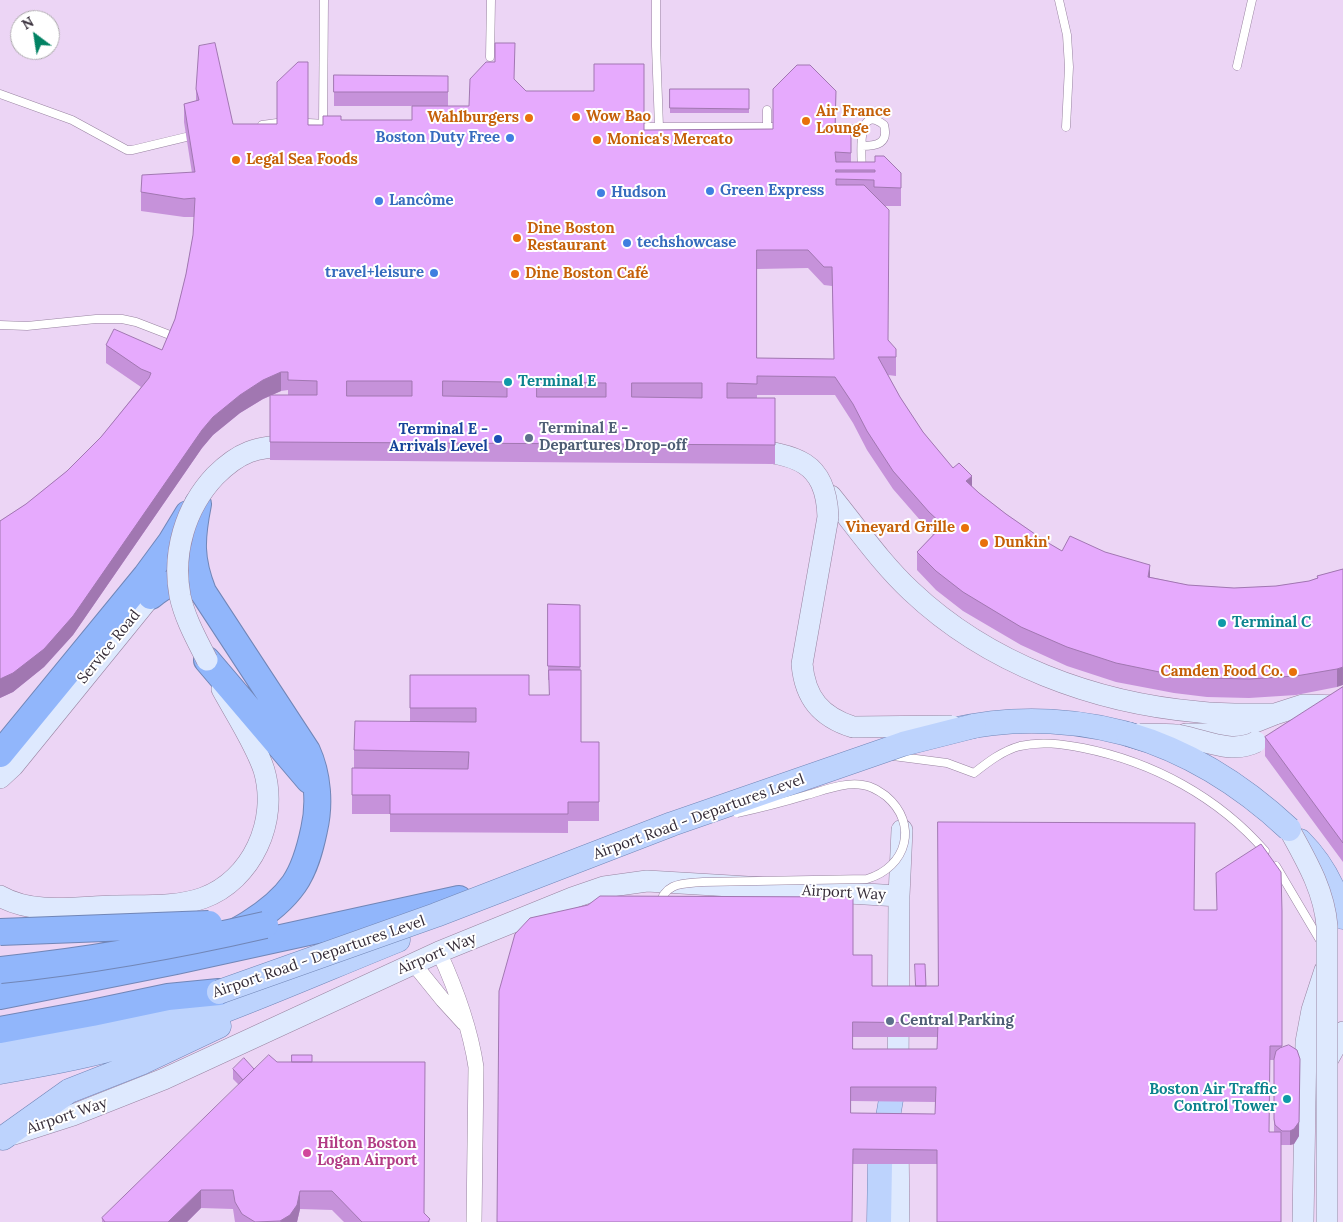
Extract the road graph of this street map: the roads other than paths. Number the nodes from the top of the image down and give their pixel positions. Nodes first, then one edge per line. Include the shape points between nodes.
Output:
1 (324, 0) edge
2 (490, 0) edge
3 (656, 0) edge
4 (1059, 0) edge
5 (1252, 0) edge
6 (490, 57) dead end
7 (1237, 66) dead end
8 (0, 94) edge
9 (767, 110) dead end
10 (308, 123) edge
11 (277, 124) edge
12 (323, 124) junction
13 (332, 124) edge
14 (258, 125) edge
15 (647, 127) dead end
16 (659, 127) junction
17 (1066, 127) dead end
18 (836, 129) edge
19 (862, 129) junction
20 (186, 137) edge
21 (862, 146) junction
22 (862, 174) edge
23 (0, 325) edge
24 (175, 337) edge
25 (318, 443) edge
26 (729, 446) joint
27 (831, 496) junction
28 (196, 503) junction
29 (203, 592) junction
30 (151, 596) junction
31 (207, 660) junction
32 (1343, 708) edge
33 (1275, 714) junction
34 (974, 726) junction
35 (938, 734) junction
36 (1128, 734) junction
37 (0, 754) edge
38 (875, 754) junction
39 (0, 778) edge
40 (316, 791) junction
41 (720, 814) junction
42 (672, 824) junction
43 (1289, 829) junction
44 (533, 881) junction
45 (0, 896) edge
46 (899, 896) junction
47 (658, 910) edge
48 (1343, 917) edge
49 (265, 924) junction
50 (0, 932) edge
51 (1322, 944) junction
52 (439, 952) junction
53 (176, 961) junction
54 (413, 963) junction
55 (1325, 969) junction
56 (0, 970) edge
57 (292, 983) junction
58 (219, 992) junction
59 (0, 996) edge
60 (467, 1025) junction
61 (0, 1030) edge
62 (1343, 1032) edge
63 (0, 1051) edge
64 (1327, 1061) junction
65 (897, 1063) junction
66 (0, 1072) edge
67 (1, 1139) edge
68 (474, 1222) edge
69 (879, 1222) edge
70 (899, 1222) edge
71 (1303, 1222) edge
72 (1327, 1222) edge

1 - 12 lane
2 - 6 lane
3 - 16 lane
4 - 17 lane via 1069,60
5 - 7 lane
8 - 20 lane via 72,120 127,150
9 - 16 lane via 770,127
10 - 12 lane
11 - 14 lane
12 - 13 lane
15 - 16 lane
18 - 19 lane
19 - 21 lane
19 - 21 lane via 868,120 875,120 884,125 886,131 880,143
21 - 22 lane
23 - 24 lane via 122,319
25 - 28 main road via 261,444 244,450 217,472
26 - 27 main road via 766,446 794,452 813,465
26 - 34 main road, bridge via 800,460 818,476 824,488 828,517 802,664 816,704 838,722 853,727
27 - 33 main road via 911,591 952,626 993,652 1072,686 1128,702 1197,712
27 - 35 main road via 803,649 802,668 806,682 823,709 838,720 854,725
28 - 29 highway via 193,563
28 - 30 main road, Service Road
28 - 31 main road, bridge via 187,520 180,548 178,580 186,616
28 - 37 highway, bridge via 146,576
29 - 30 highway via 181,581 170,583
29 - 40 highway via 305,747 312,762
30 - 39 main road, Service Road
31 - 40 highway
31 - 45 main road via 264,769 268,788 264,831 240,875 220,891 177,904 47,908 24,906
32 - 33 main road via 1303,705
32 - 36 main road, bridge via 1325,711 1253,744 1241,746 1216,745 1180,735
33 - 36 main road via 1215,734
34 - 36 main road, Airport Road - Departures Level via 1052,721 1086,724
34 - 42 main road, Airport Road - Departures Level, bridge via 903,744
35 - 36 main road via 1024,721 1080,724
35 - 38 main road
36 - 43 main road, Airport Road - Departures Level, bridge via 1169,748 1214,770 1250,795
36 - 51 main road via 1163,746 1204,766 1234,784 1261,808 1280,830 1301,865 1316,905
38 - 41 main road via 752,798
38 - 51 lane via 935,761 974,773 994,757 1015,748 1057,743 1107,753 1150,768 1209,800 1252,836 1281,874
40 - 53 highway via 317,818 310,848 290,890 261,915
41 - 42 lane, bridge
41 - 44 main road
41 - 46 main road via 853,784 869,786 883,793 902,824
41 - 47 lane, bridge via 759,808 842,785 862,784 881,792 895,805 903,819 904,836 900,855 892,866 868,879 678,884 663,895
42 - 44 main road, Airport Road - Departures Level, bridge
43 - 48 main road, Airport Road - Departures Level, bridge via 1322,867
43 - 72 main road, bridge via 1320,889 1328,926
44 - 49 highway, bridge
44 - 53 highway
44 - 57 main road
44 - 58 main road, Airport Road - Departures Level, bridge
46 - 52 main road, Airport Way via 647,881 604,887
46 - 65 main road
49 - 50 highway, bridge
49 - 56 highway, bridge via 211,938 117,955
51 - 55 main road
52 - 54 main road, Airport Way
52 - 60 street
53 - 59 highway
54 - 60 street
54 - 67 main road, Airport Way via 164,1079
55 - 64 main road
55 - 71 main road via 1306,1042
57 - 66 main road via 121,1046
57 - 67 main road via 214,1029 69,1091
58 - 61 highway via 168,997
58 - 63 main road, Airport Road - Departures Level via 100,1031
60 - 68 street via 476,1067
62 - 64 main road
64 - 72 main road
65 - 69 main road via 880,1164
65 - 70 main road

